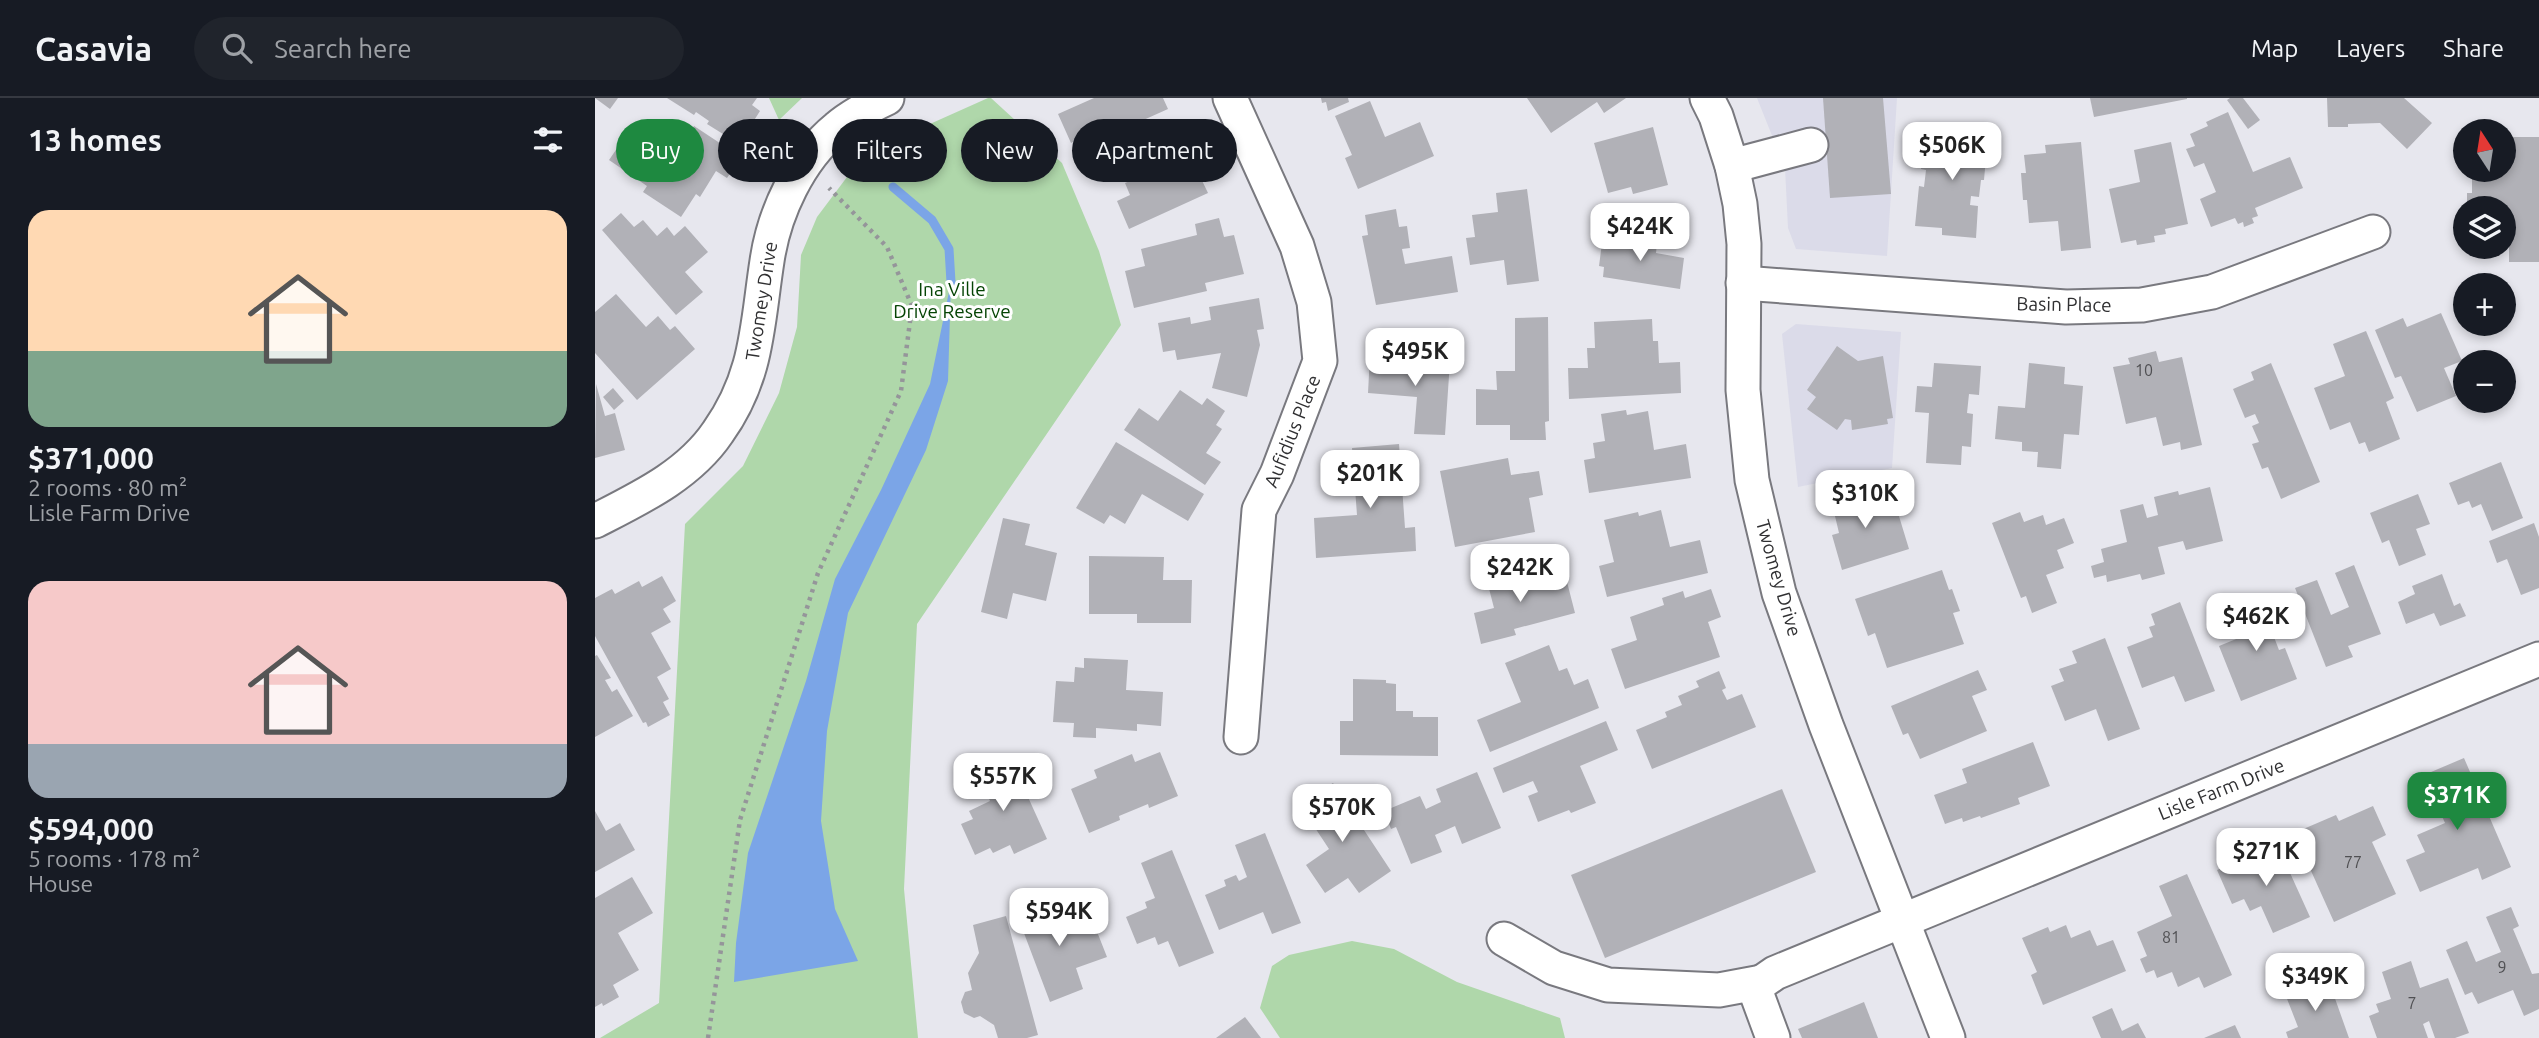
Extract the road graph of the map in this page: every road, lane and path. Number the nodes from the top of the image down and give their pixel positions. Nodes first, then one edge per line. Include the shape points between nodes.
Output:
1 (887, 98) edge
2 (1230, 98) edge
3 (1707, 98) edge
4 (1811, 145) dead end
5 (1732, 166) junction
6 (829, 188) dead end
7 (2374, 232) dead end
8 (1743, 283) junction
9 (595, 521) edge
10 (2539, 659) edge
11 (1241, 737) dead end
12 (1902, 919) junction
13 (1504, 939) dead end
14 (1762, 982) junction
15 (708, 1038) edge
16 (1773, 1038) edge
17 (1948, 1038) edge

1 - 9 street, Twomey Drive via 837,128 805,164 786,199 773,228 750,368 736,404 717,434 685,468
2 - 11 street, Aufidius Place via 1297,246 1314,302 1320,361 1259,510
3 - 5 street, Twomey Drive
4 - 5 street
5 - 8 street, Twomey Drive via 1744,244
6 - 15 path via 887,247 912,306 901,391 818,573 740,820
7 - 8 street, Basin Place via 2212,292 2142,305 2066,307
8 - 12 street, Twomey Drive via 1744,390 1752,480 1776,580 1826,725
10 - 12 street, Lisle Farm Drive
12 - 14 street, Lisle Farm Drive
12 - 17 street, Twomey Drive
13 - 14 street, Lisle Farm Drive via 1554,968 1608,985 1719,990
14 - 16 street via 1756,992

